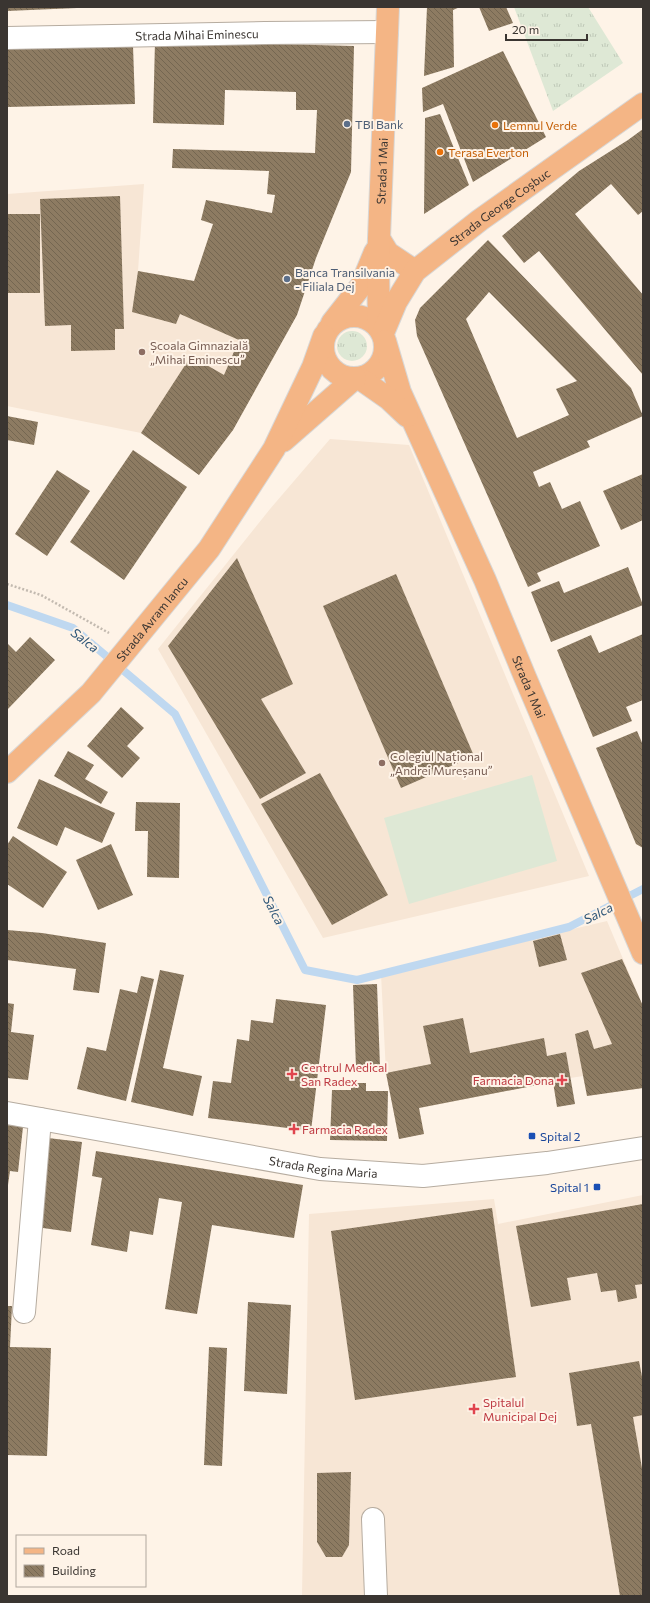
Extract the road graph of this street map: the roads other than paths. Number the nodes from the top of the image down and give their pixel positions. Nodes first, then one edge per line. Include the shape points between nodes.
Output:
1 (388, 7) edge
2 (387, 32) junction
3 (7, 38) edge
4 (643, 104) edge
5 (380, 240) junction
6 (415, 271) junction
7 (327, 331) junction
8 (382, 333) junction
9 (357, 378) junction
10 (414, 423) junction
11 (274, 449) junction
12 (7, 772) edge
13 (640, 945) edge
14 (7, 1113) edge
15 (40, 1119) junction
16 (643, 1148) edge
17 (24, 1312) dead end
18 (374, 1519) dead end
19 (376, 1596) edge

1 - 2 main road, Strada 1 Mai
2 - 3 street, Strada Mihai Eminescu
2 - 5 main road, Strada 1 Mai
4 - 6 main road, Strada George Coșbuc via 480,220
5 - 6 main road via 388,253
5 - 7 main road, Strada 1 Mai via 361,286
5 - 8 main road, Strada 1 Mai
6 - 8 main road, Strada George Coșbuc via 396,302
7 - 8 main road via 342,317 356,315 369,318
7 - 9 main road, Strada 1 Mai via 322,350 327,363 338,374
7 - 11 main road, Strada Avram Iancu
8 - 9 main road, Strada 1 Mai via 385,355 380,364 373,372
8 - 10 main road, Strada 1 Mai via 400,392
9 - 10 main road, Strada 1 Mai via 388,399
9 - 11 main road, Strada Avram Iancu
10 - 13 main road, Strada 1 Mai via 485,580 524,677
11 - 12 main road, Strada Avram Iancu via 209,549 91,694
14 - 15 street, Strada Regina Maria
15 - 16 street, Strada Regina Maria via 320,1169 423,1176 547,1163
15 - 17 street
18 - 19 street

